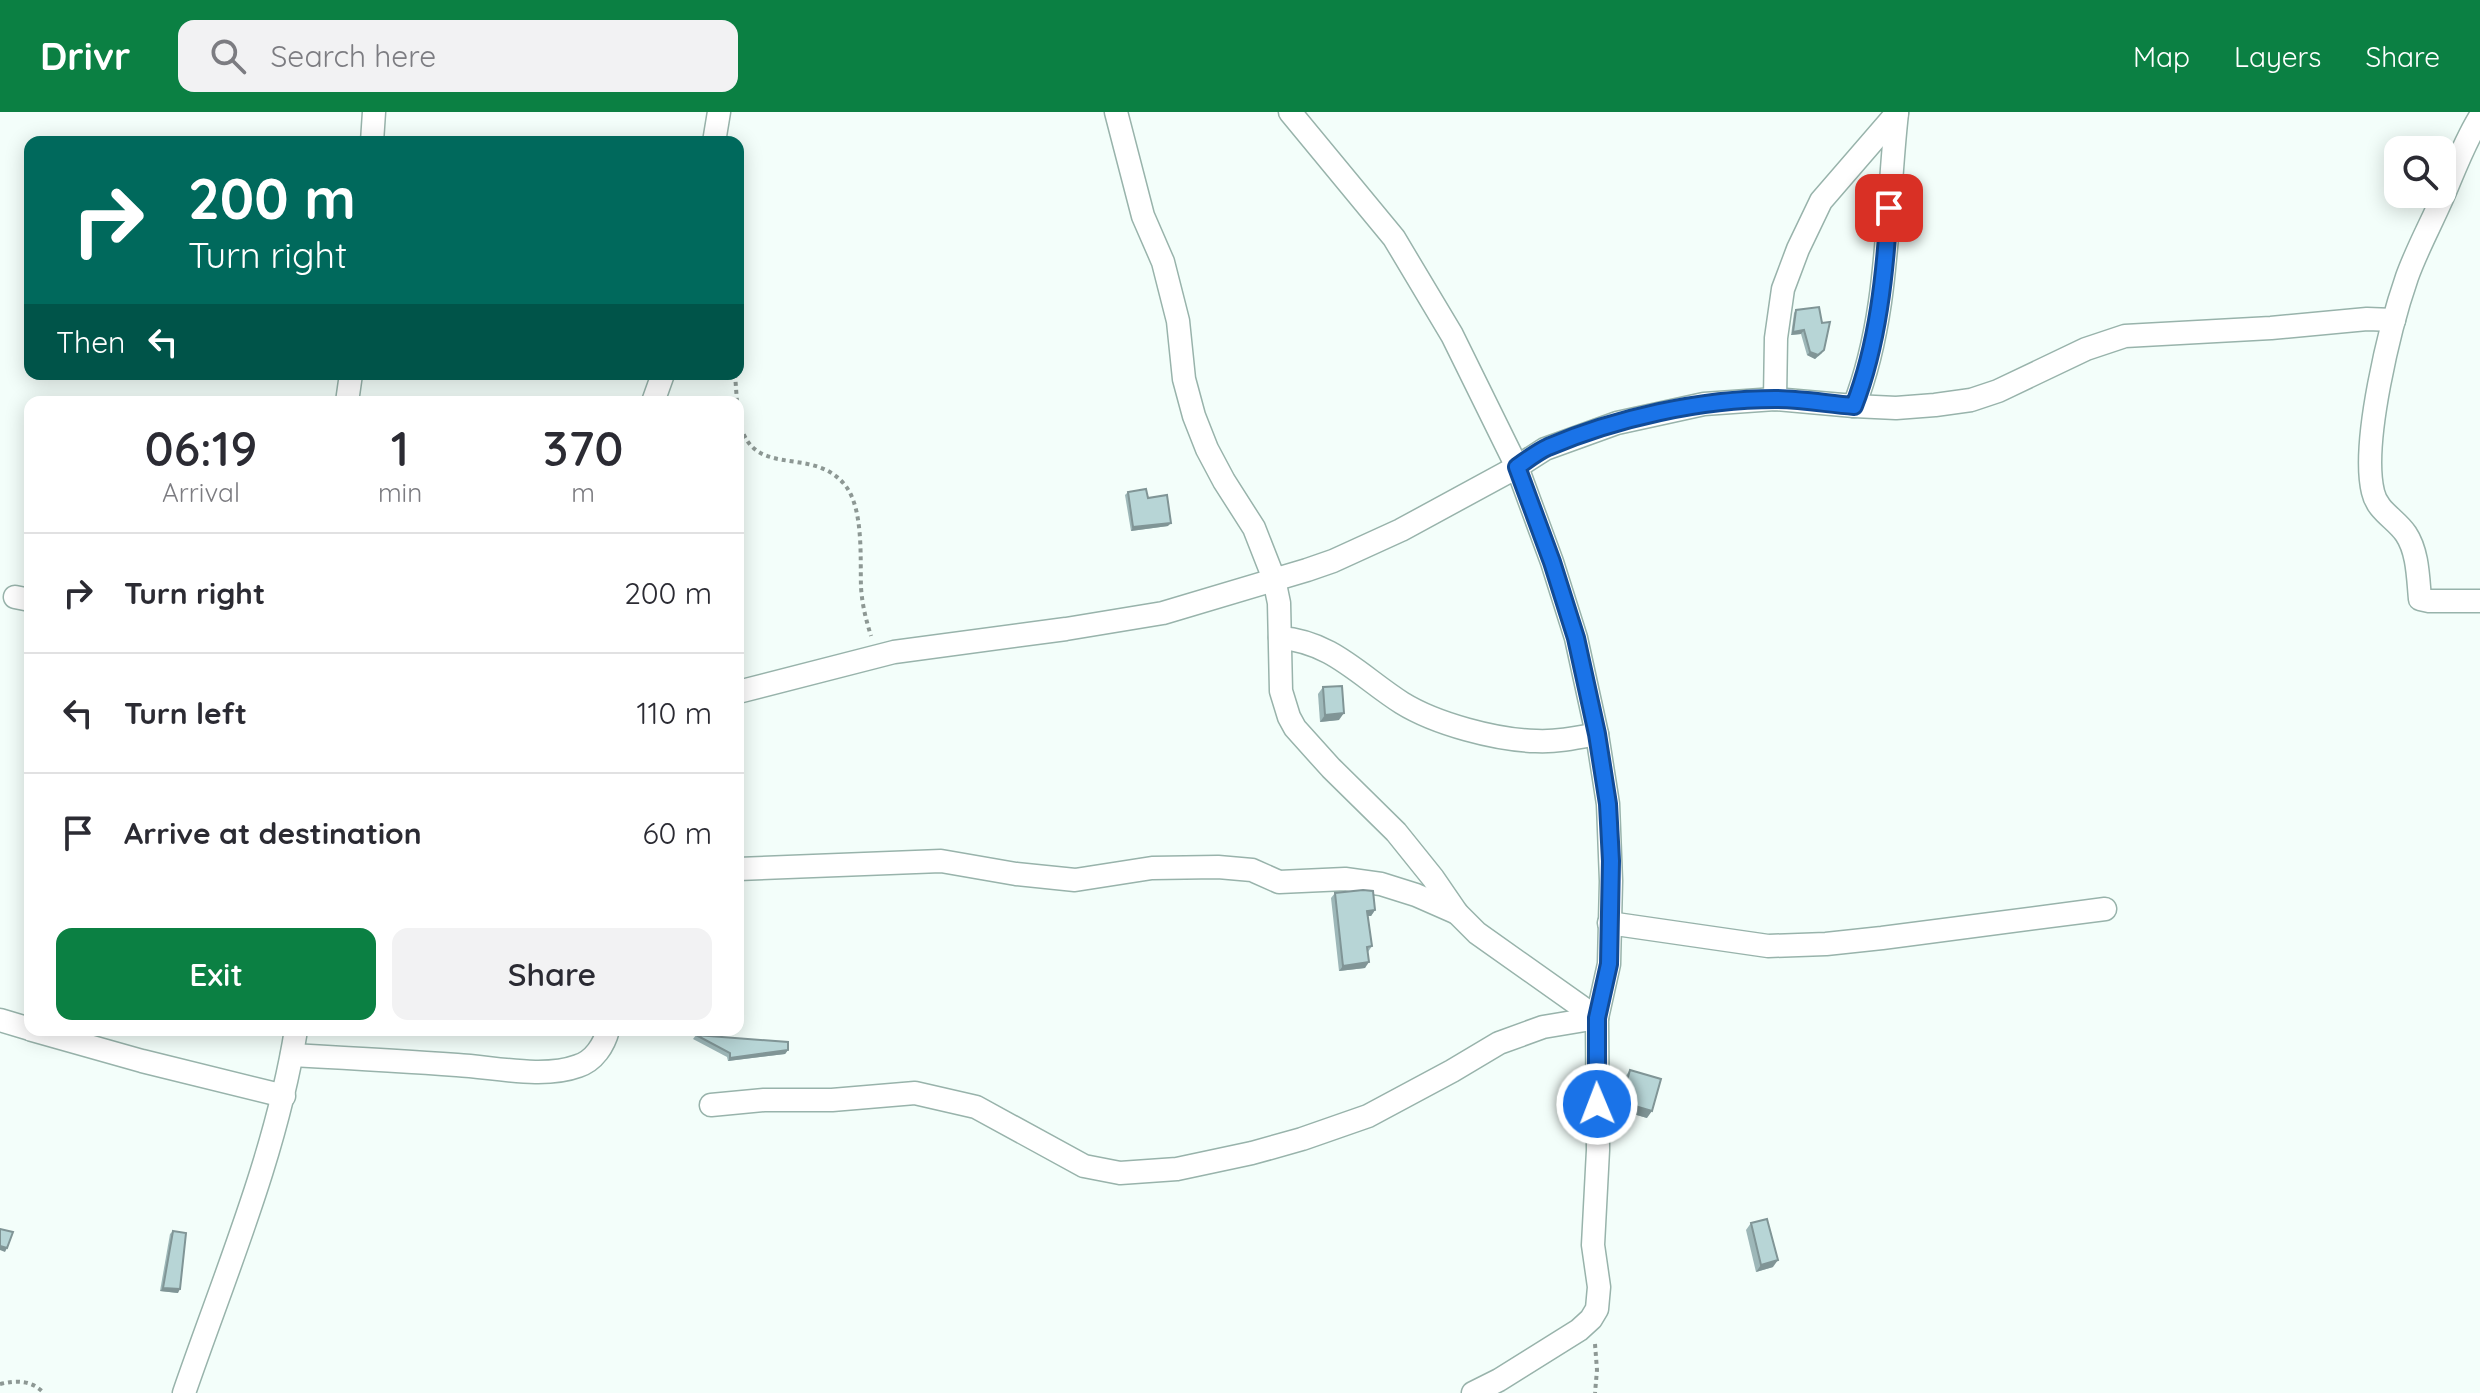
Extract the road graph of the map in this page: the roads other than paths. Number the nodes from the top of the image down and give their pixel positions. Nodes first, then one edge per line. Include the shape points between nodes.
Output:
1 (374, 112) edge
2 (719, 112) edge
3 (1116, 112) edge
4 (1290, 112) edge
5 (1897, 113) edge
6 (2480, 117) edge
7 (372, 136) edge
8 (715, 136) edge
9 (2394, 320) junction
10 (1775, 399) junction
11 (1854, 406) junction
12 (1517, 467) junction
13 (1274, 579) junction
14 (2480, 601) edge
15 (1280, 638) junction
16 (744, 691) edge
17 (1597, 734) junction
18 (744, 869) edge
19 (2105, 909) dead end
20 (1457, 913) junction
21 (1609, 923) junction
22 (1597, 1018) junction
23 (0, 1020) edge
24 (24, 1028) edge
25 (52, 1036) edge
26 (295, 1036) edge
27 (606, 1036) edge
28 (292, 1055) junction
29 (284, 1096) junction
30 (711, 1105) dead end
31 (184, 1393) edge
32 (1473, 1393) edge

1 - 7 street
2 - 8 street
3 - 13 street via 1143,216 1163,262 1194,416 1224,481 1254,528
4 - 12 street via 1394,238 1452,335
5 - 10 street via 1821,201 1798,249 1783,289
5 - 11 street via 1878,312
6 - 9 street via 2408,275
9 - 11 street via 2125,336 1971,400 1896,408
9 - 14 street via 2373,418 2372,490 2382,510 2406,533 2420,599
10 - 11 street
10 - 12 street via 1704,404 1617,423 1545,449
12 - 13 street via 1360,549
12 - 17 street via 1576,638
13 - 15 street
13 - 16 street via 1163,613 894,652
15 - 17 street via 1315,644 1404,704 1463,727 1534,741
15 - 20 street via 1281,691 1295,728 1396,832
17 - 21 street via 1611,840
18 - 20 street via 941,861 1075,880 1152,868 1218,867 1252,870 1284,883 1368,882
19 - 21 street via 1882,938 1768,946
20 - 22 street
21 - 22 street via 1609,964
22 - 30 street via 1543,1027 1499,1043 1368,1116 1277,1146 1177,1169 1120,1173 1084,1166 976,1107 915,1093
22 - 32 street via 1597,1309 1579,1330
23 - 24 street
25 - 29 street
26 - 28 street
27 - 28 street via 595,1056 559,1071
28 - 29 street
29 - 31 street

